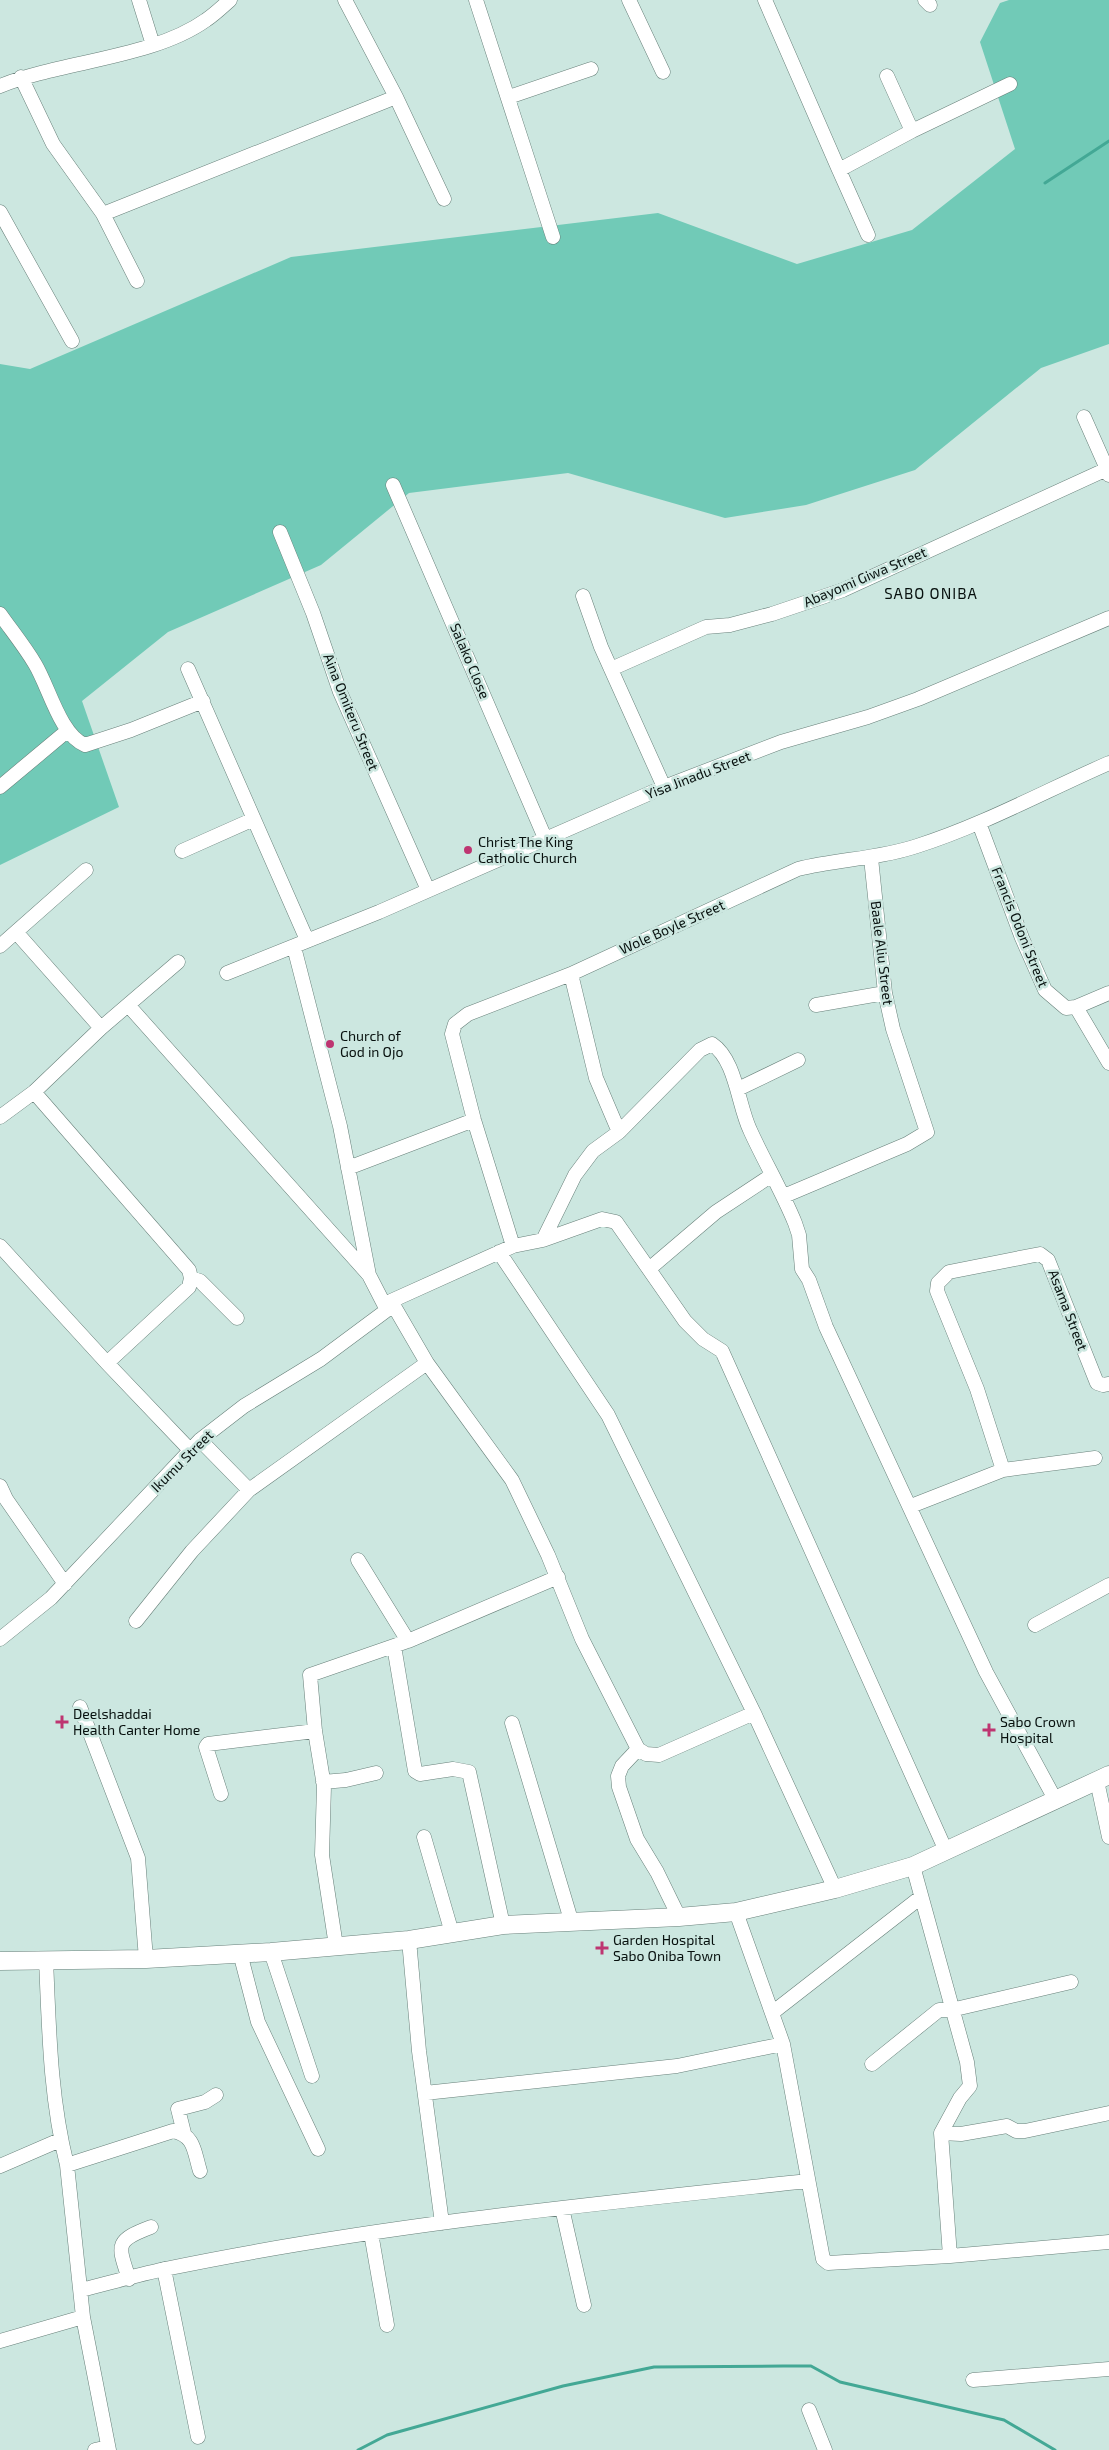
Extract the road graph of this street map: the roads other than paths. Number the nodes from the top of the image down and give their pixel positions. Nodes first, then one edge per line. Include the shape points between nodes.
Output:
1 (139, 0) edge
2 (230, 0) edge
3 (345, 0) edge
4 (476, 0) edge
5 (629, 0) edge
6 (765, 0) edge
7 (153, 45) junction
8 (592, 69) dead end
9 (663, 72) dead end
10 (886, 76) dead end
11 (21, 77) junction
12 (1010, 84) dead end
13 (0, 86) edge
14 (396, 97) junction
15 (509, 97) junction
16 (912, 131) junction
17 (839, 170) junction
18 (444, 199) dead end
19 (0, 212) edge
20 (103, 214) junction
21 (868, 235) dead end
22 (553, 236) dead end
23 (138, 281) dead end
24 (72, 341) dead end
25 (1084, 417) dead end
26 (1108, 470) edge
27 (393, 485) dead end
28 (280, 532) dead end
29 (582, 596) dead end
30 (0, 614) edge
31 (1109, 618) edge
32 (188, 669) dead end
33 (611, 669) junction
34 (203, 701) junction
35 (67, 731) junction
36 (1109, 763) edge
37 (664, 786) junction
38 (0, 787) edge
39 (254, 819) junction
40 (979, 823) junction
41 (545, 838) junction
42 (182, 851) dead end
43 (871, 858) junction
44 (86, 870) dead end
45 (428, 890) junction
46 (16, 932) junction
47 (307, 940) junction
48 (0, 946) edge
49 (294, 947) junction
50 (178, 962) dead end
51 (227, 973) dead end
52 (571, 974) junction
53 (885, 993) junction
54 (1109, 993) edge
55 (128, 1004) junction
56 (816, 1005) dead end
57 (1076, 1007) junction
58 (101, 1028) junction
59 (798, 1060) dead end
60 (1109, 1063) edge
61 (738, 1089) junction
62 (34, 1092) junction
63 (0, 1117) edge
64 (474, 1120) junction
65 (619, 1132) junction
66 (348, 1168) junction
67 (772, 1175) junction
68 (784, 1196) junction
69 (543, 1240) junction
70 (0, 1246) edge
71 (513, 1246) junction
72 (499, 1252) junction
73 (650, 1269) junction
74 (369, 1275) junction
75 (191, 1278) junction
76 (389, 1306) junction
77 (237, 1318) dead end
78 (427, 1363) junction
79 (106, 1364) junction
80 (1109, 1384) edge
81 (200, 1440) junction
82 (190, 1450) junction
83 (1095, 1458) dead end
84 (1003, 1470) junction
85 (0, 1486) edge
86 (249, 1490) junction
87 (911, 1506) junction
88 (358, 1560) dead end
89 (558, 1576) junction
90 (65, 1584) junction
91 (1109, 1585) edge
92 (136, 1621) dead end
93 (1035, 1624) dead end
94 (0, 1639) edge
95 (408, 1641) junction
96 (394, 1646) junction
97 (80, 1707) dead end
98 (754, 1713) junction
99 (512, 1722) dead end
100 (315, 1730) junction
101 (638, 1749) junction
102 (376, 1773) dead end
103 (1103, 1778) edge
104 (323, 1782) junction
105 (220, 1794) dead end
106 (1056, 1801) junction
107 (424, 1837) dead end
108 (1109, 1837) edge
109 (946, 1851) junction
110 (913, 1866) junction
111 (835, 1889) junction
112 (921, 1897) junction
113 (736, 1912) junction
114 (679, 1917) junction
115 (571, 1920) junction
116 (502, 1925) junction
117 (452, 1933) junction
118 (409, 1940) junction
119 (336, 1946) junction
120 (271, 1952) junction
121 (240, 1953) junction
122 (46, 1959) junction
123 (146, 1959) junction
124 (0, 1961) edge
125 (1070, 1982) dead end
126 (951, 2010) junction
127 (772, 2013) junction
128 (782, 2044) junction
129 (872, 2064) dead end
130 (312, 2076) dead end
131 (425, 2093) junction
132 (216, 2096) dead end
133 (1109, 2113) edge
134 (184, 2133) junction
135 (941, 2133) junction
136 (60, 2140) junction
137 (318, 2150) dead end
138 (67, 2164) junction
139 (0, 2166) edge
140 (200, 2171) dead end
141 (808, 2181) junction
142 (562, 2208) junction
143 (442, 2223) junction
144 (151, 2227) dead end
145 (371, 2233) junction
146 (1109, 2242) edge
147 (950, 2256) junction
148 (164, 2269) junction
149 (129, 2279) junction
150 (81, 2290) junction
151 (584, 2305) dead end
152 (83, 2318) junction
153 (387, 2325) dead end
154 (0, 2341) edge
155 (1109, 2369) edge
156 (973, 2380) dead end
157 (809, 2410) dead end
158 (198, 2437) dead end
159 (104, 2449) edge
160 (825, 2450) edge

1 - 7 street
2 - 7 street via 206,20
3 - 14 street
4 - 15 street
5 - 9 street
6 - 17 street
7 - 11 street
8 - 15 street
10 - 16 street
11 - 13 street
11 - 20 street via 54,144
12 - 16 street
14 - 18 street
14 - 20 street
15 - 22 street
16 - 17 street
17 - 21 street
19 - 24 street
20 - 23 street
25 - 26 street
26 - 33 street, Abayomi Giwa Street via 843,590 772,614 730,625 706,627
27 - 41 street, Salako Close
28 - 45 street, Aina Omiteru Street via 314,613 340,692
29 - 33 street
30 - 35 street via 36,665
31 - 37 street, Yisa Jinadu Street via 918,699 781,742
32 - 34 street
33 - 37 street
34 - 35 street via 131,730 84,744
34 - 39 street
35 - 38 street
36 - 40 street, Wole Boyle Street
37 - 41 street, Yisa Jinadu Street
39 - 42 street
39 - 47 street
40 - 43 street, Wole Boyle Street via 917,847
40 - 57 street, Francis Odoni Street via 1045,990 1066,1008
41 - 45 street, Yisa Jinadu Street
43 - 52 street, Wole Boyle Street via 824,862 798,869
43 - 53 street, Baale Aliu Street
44 - 46 street
45 - 47 street, Yisa Jinadu Street
46 - 48 street
46 - 58 street
47 - 49 street, Yisa Jinadu Street
49 - 51 street, Yisa Jinadu Street
49 - 66 street
50 - 55 street
52 - 64 street, Wole Boyle Street via 468,1014 455,1024 452,1034
52 - 65 street via 596,1078
53 - 56 street
53 - 68 street, Baale Aliu Street via 927,1132 907,1144
54 - 57 street
55 - 58 street
55 - 74 street
57 - 60 street
58 - 62 street
59 - 61 street
61 - 65 street via 720,1049 712,1044 700,1050
61 - 67 street via 749,1128
62 - 63 street
62 - 75 street via 188,1270
64 - 66 street
64 - 71 street, Wole Boyle Street
65 - 69 street via 593,1151 575,1174
66 - 74 street
67 - 68 street
67 - 73 street via 716,1212
68 - 87 street via 799,1234 806,1274 826,1327
69 - 71 street, Ikumu Street
69 - 73 street, Ikumu Street via 610,1219 616,1222
70 - 79 street
71 - 72 street, Ikumu Street
72 - 76 street, Ikumu Street
72 - 98 street via 608,1415
73 - 109 street via 685,1321 703,1339 722,1351 727,1360
74 - 76 street
75 - 77 street via 200,1281
75 - 79 street via 189,1287
76 - 78 street
76 - 81 street, Ikumu Street via 321,1359 244,1406
78 - 86 street
78 - 89 street via 512,1480
79 - 82 street
80 - 84 street, Asama Street via 1096,1383 1048,1260 1040,1254 949,1272 938,1283 937,1292 978,1389
81 - 82 street, Ikumu Street
81 - 86 street
82 - 90 street, Ikumu Street
83 - 84 street
84 - 87 street
85 - 90 street via 6,1500
86 - 92 street via 192,1551
87 - 106 street via 986,1672
88 - 95 street
89 - 95 street
89 - 101 street via 582,1639
90 - 94 street, Ikumu Street
91 - 93 street
95 - 96 street
96 - 100 street via 310,1675
96 - 116 street via 415,1771 420,1774 453,1769 469,1772
97 - 123 street via 138,1858
98 - 101 street via 659,1755 646,1754
98 - 111 street
99 - 115 street
100 - 104 street
100 - 105 street via 208,1744 206,1747
101 - 114 street via 622,1766 618,1776 619,1788 637,1839
102 - 104 street
103 - 106 main road
103 - 108 street
104 - 119 street via 322,1855
106 - 109 main road
107 - 117 street
109 - 110 main road
110 - 111 main road
110 - 112 street
111 - 113 main road
112 - 126 street
112 - 127 street
113 - 114 main road
113 - 127 street
114 - 115 main road
115 - 116 main road
116 - 117 main road
117 - 118 main road
118 - 119 main road
118 - 131 street
119 - 120 main road
120 - 121 main road
120 - 130 street
121 - 123 main road
121 - 137 street via 258,2022
122 - 123 main road
122 - 124 main road
122 - 136 street via 50,2062
125 - 126 street
126 - 129 street via 939,2010
126 - 135 street via 967,2062 970,2086
127 - 128 street
128 - 131 street via 677,2066
128 - 141 street
131 - 143 street
132 - 134 street via 178,2110
133 - 135 street via 1025,2131 1007,2126 960,2134
134 - 138 street via 173,2131
134 - 140 street via 190,2138
135 - 147 street
136 - 138 street
136 - 139 street
138 - 150 street
141 - 142 street
141 - 147 street via 820,2253 828,2263
142 - 143 street
142 - 151 street
143 - 145 street
144 - 149 street via 120,2245
145 - 148 street
145 - 153 street
146 - 147 street
148 - 149 street
148 - 158 street
149 - 150 street
150 - 152 street
152 - 154 street
152 - 159 street
155 - 156 street
157 - 160 street

